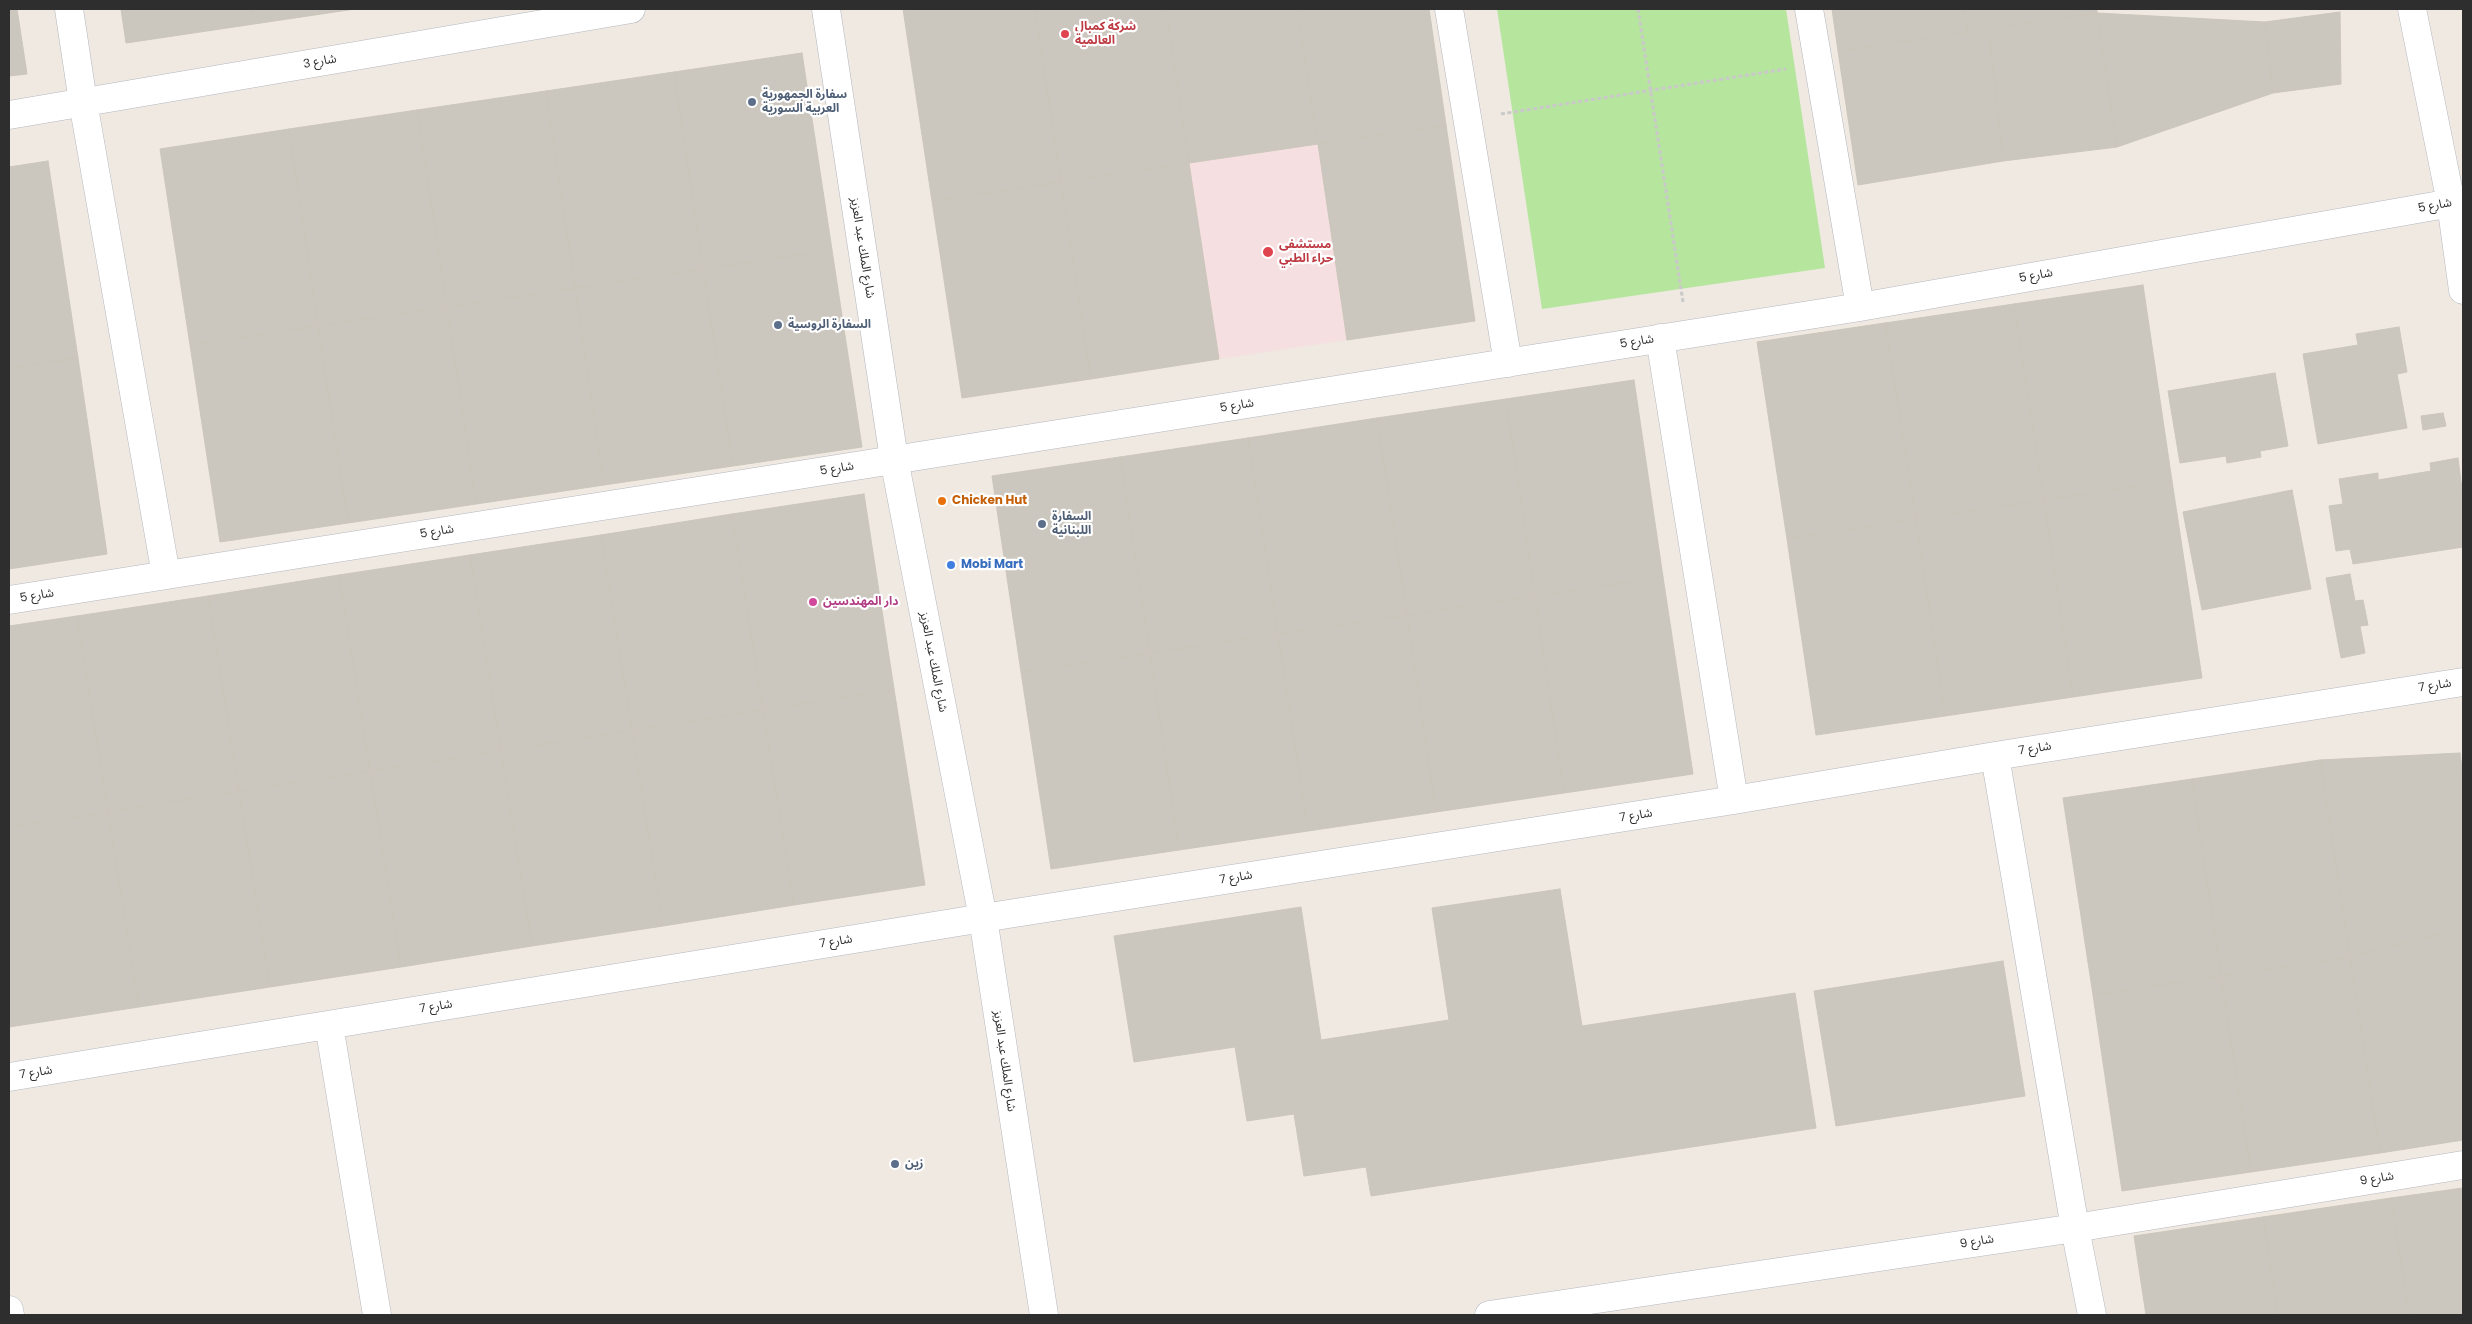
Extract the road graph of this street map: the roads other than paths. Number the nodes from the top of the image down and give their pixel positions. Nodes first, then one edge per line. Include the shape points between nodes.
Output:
1 (69, 9) edge
2 (631, 9) edge
3 (826, 9) edge
4 (1449, 9) edge
5 (1809, 9) edge
6 (2412, 9) edge
7 (83, 102) junction
8 (9, 115) edge
9 (2457, 202) edge
10 (2463, 290) edge
11 (1860, 308) junction
12 (1660, 338) junction
13 (1508, 363) junction
14 (894, 459) junction
15 (166, 575) junction
16 (9, 600) edge
17 (2463, 682) edge
18 (1995, 756) junction
19 (1734, 800) junction
20 (983, 918) junction
21 (329, 1025) junction
22 (9, 1077) edge
23 (2463, 1165) edge
24 (2075, 1228) junction
25 (9, 1310) edge
26 (10, 1315) edge
27 (377, 1315) edge
28 (1044, 1315) edge
29 (1489, 1315) edge
30 (2092, 1315) edge

1 - 7 street
2 - 7 street, شارع 3
3 - 14 street, شارع الملك عبد العزيز
4 - 13 street
5 - 11 street
6 - 9 street
7 - 8 street, شارع 3
7 - 15 street
9 - 10 street
9 - 11 street, شارع 5
11 - 12 street, شارع 5
12 - 13 street, شارع 5
12 - 19 street
13 - 14 street, شارع 5
14 - 15 street, شارع 5
14 - 20 street, شارع الملك عبد العزيز
15 - 16 street, شارع 5
17 - 18 street, شارع 7
18 - 19 street, شارع 7
18 - 24 street
19 - 20 street, شارع 7
20 - 21 street, شارع 7
20 - 28 street, شارع الملك عبد العزيز
21 - 22 street, شارع 7
21 - 27 street
23 - 24 street, شارع 9
24 - 29 street, شارع 9
24 - 30 street
25 - 26 street

